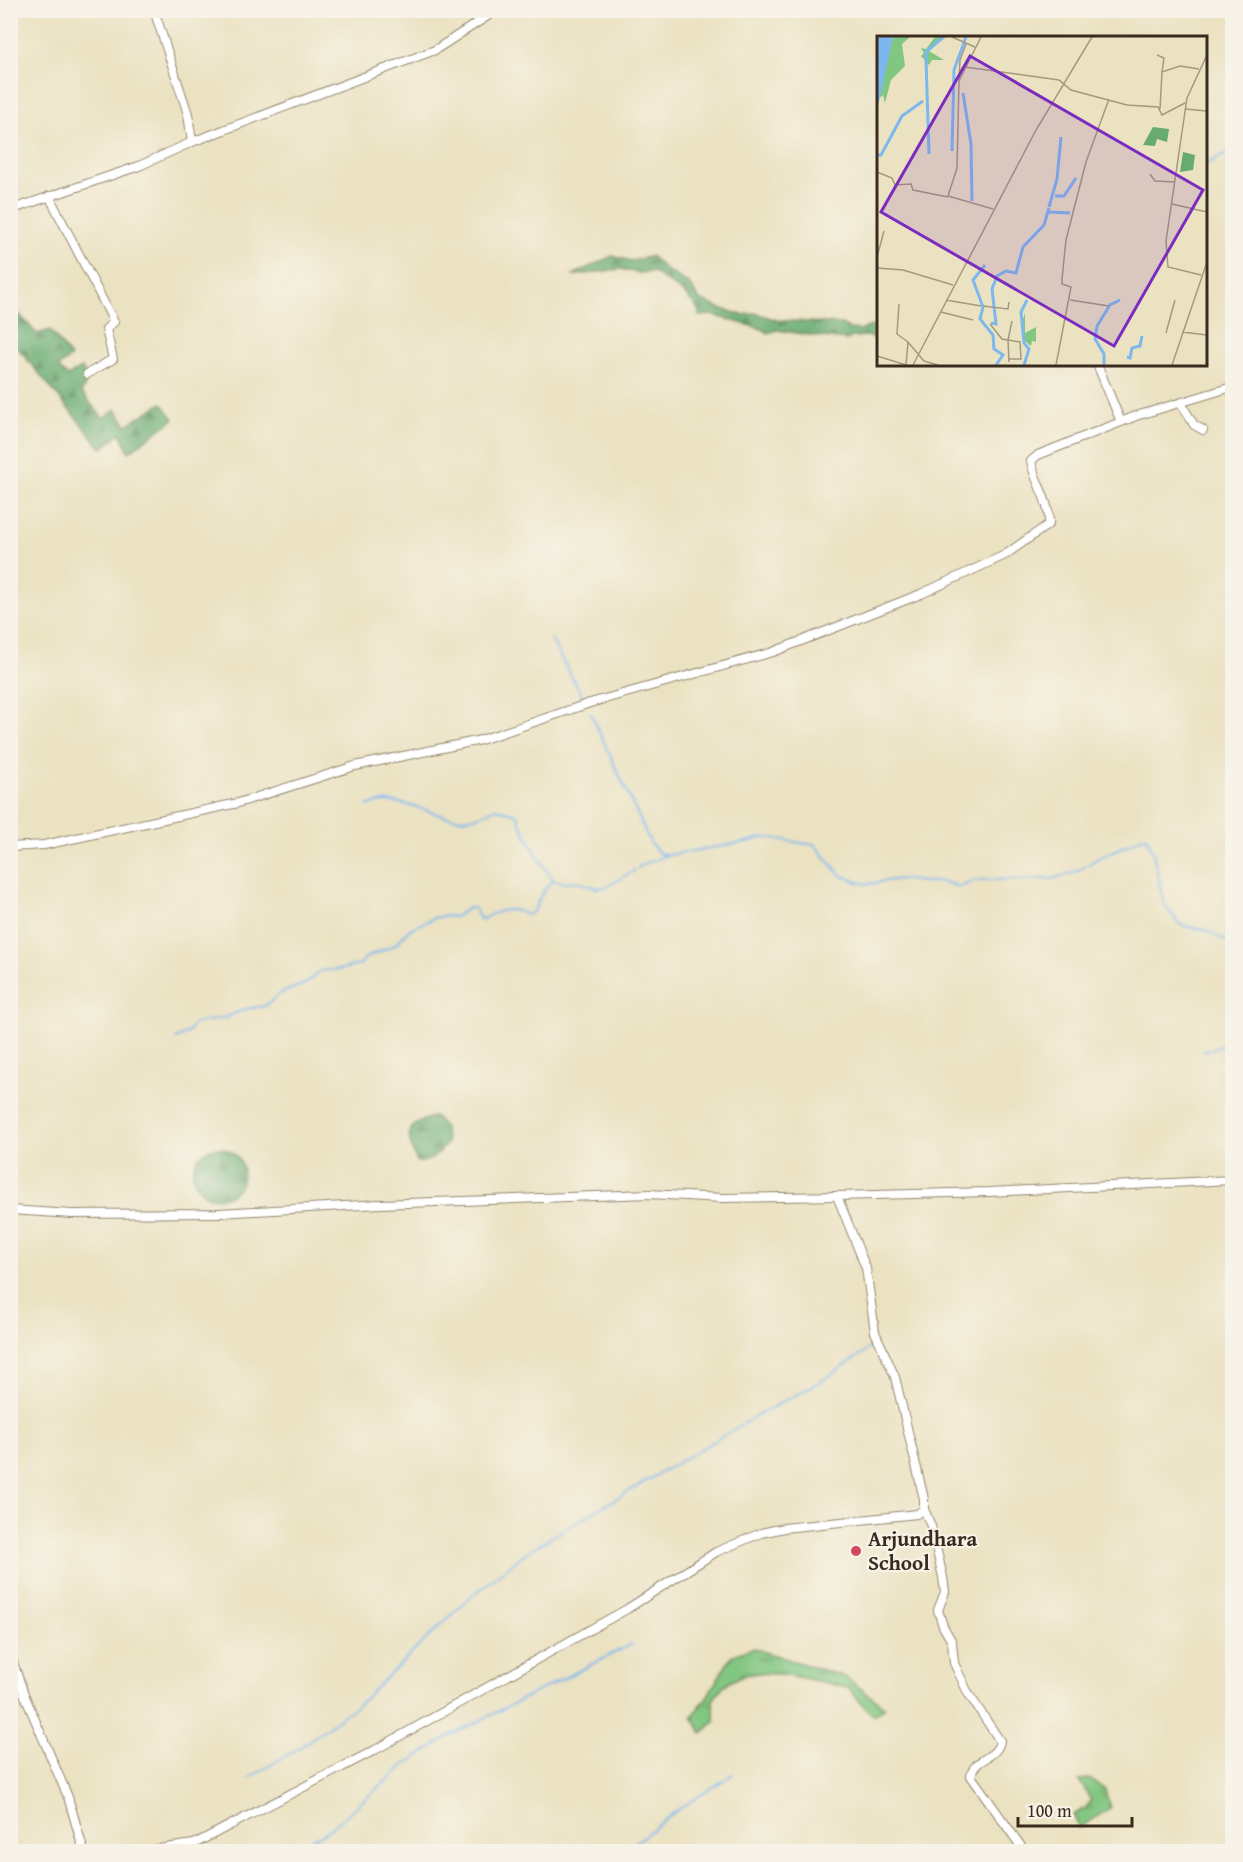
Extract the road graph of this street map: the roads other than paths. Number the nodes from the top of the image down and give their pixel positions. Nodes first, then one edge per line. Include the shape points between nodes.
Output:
1 (154, 10) edge
2 (497, 10) edge
3 (192, 142) junction
4 (49, 196) junction
5 (10, 210) edge
6 (1098, 366) edge
7 (87, 374) dead end
8 (1233, 387) edge
9 (1181, 403) junction
10 (1121, 422) junction
11 (1203, 430) dead end
12 (10, 847) edge
13 (1233, 1180) edge
14 (837, 1196) junction
15 (10, 1210) edge
16 (924, 1509) junction
17 (10, 1654) edge
18 (194, 1845) junction
19 (84, 1851) edge
20 (137, 1851) edge
21 (182, 1851) edge
22 (1025, 1851) edge

1 - 3 street via 188,114
2 - 3 street via 435,50
3 - 4 street via 139,166
4 - 5 street
4 - 7 street via 114,322 106,328 113,359
6 - 10 street
8 - 9 street
9 - 10 street
9 - 11 street via 1194,425
10 - 12 street via 1031,461 1050,510 1049,524 1023,543 921,594 839,628 774,652 590,703 481,740 355,766 257,798 181,816 44,844
13 - 14 street
14 - 15 street via 722,1198 649,1194 219,1213 72,1214
14 - 16 street via 866,1268 875,1332 895,1377
16 - 18 street via 917,1514 784,1528 716,1552 627,1609 375,1750
16 - 22 street via 943,1577 945,1592 939,1610 952,1642 954,1663 968,1693 1000,1741 999,1749 980,1762 972,1776
17 - 19 street via 68,1797
18 - 20 street
18 - 21 street

